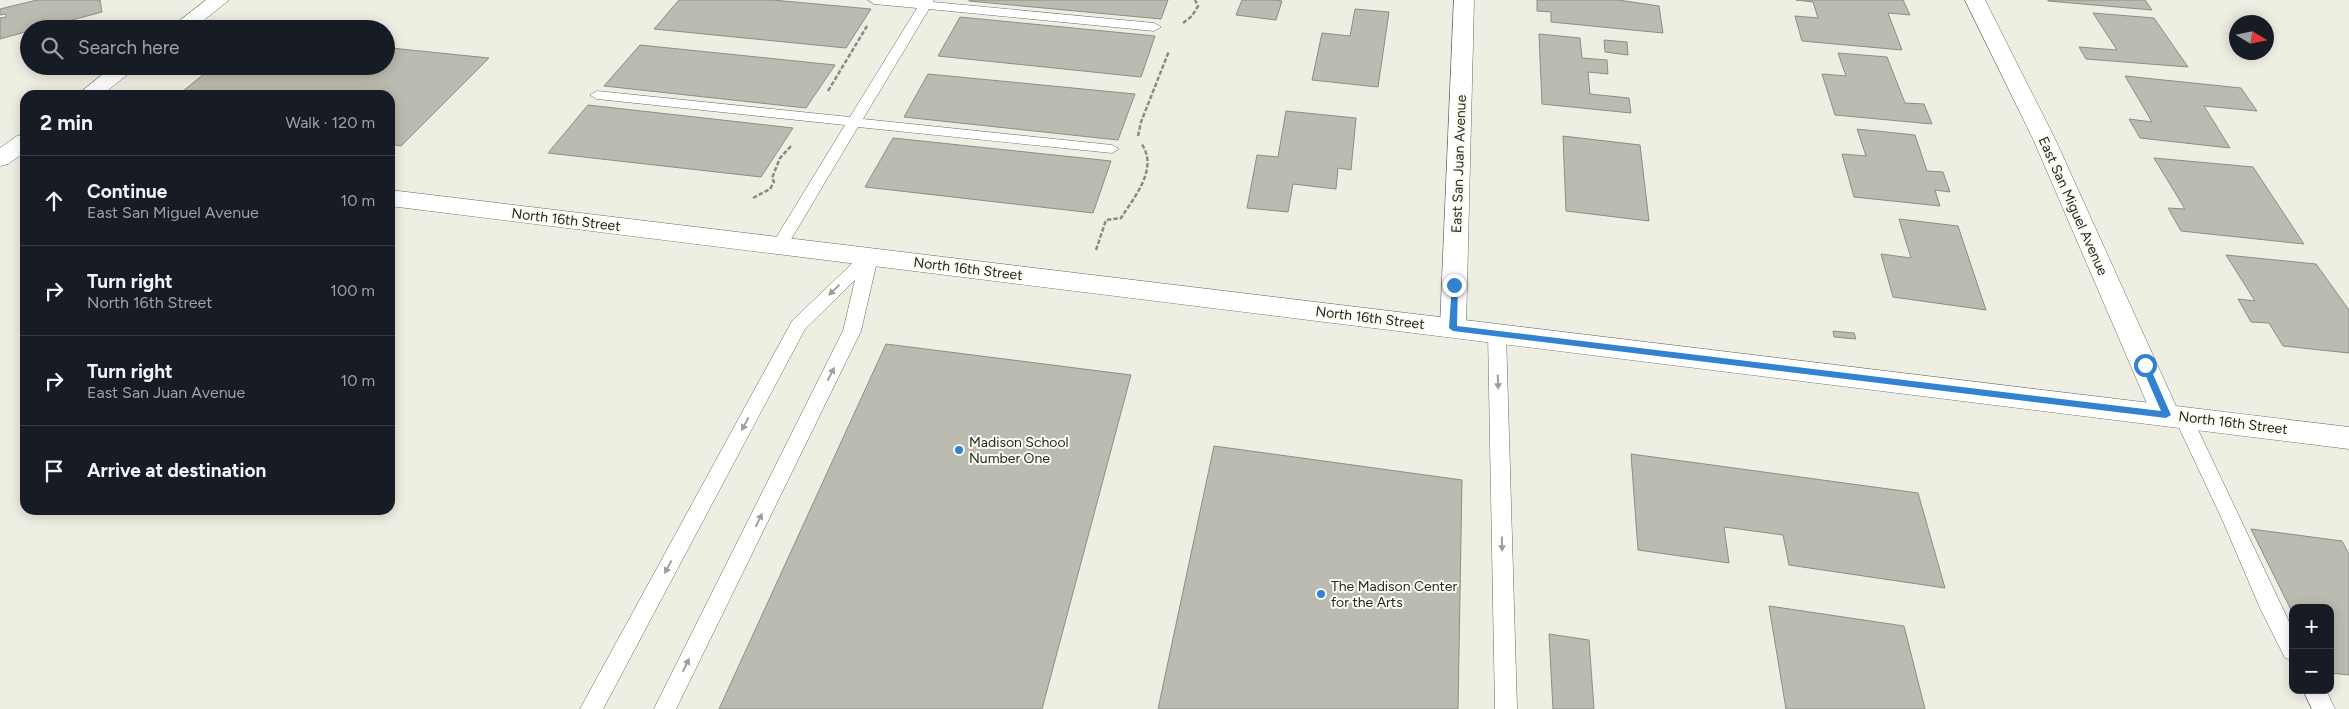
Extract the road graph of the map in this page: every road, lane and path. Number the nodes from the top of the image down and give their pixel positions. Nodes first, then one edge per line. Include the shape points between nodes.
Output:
1 (219, 0) edge
2 (874, 0) edge
3 (1194, 0) edge
4 (1464, 0) edge
5 (1975, 0) edge
6 (926, 2) edge
7 (191, 20) edge
8 (869, 23) dead end
9 (1180, 26) dead end
10 (1154, 27) dead end
11 (1173, 43) dead end
12 (115, 75) edge
13 (95, 90) edge
14 (826, 94) dead end
15 (597, 95) dead end
16 (854, 122) junction
17 (796, 140) dead end
18 (1112, 149) dead end
19 (753, 198) dead end
20 (395, 199) edge
21 (778, 246) junction
22 (1096, 250) dead end
23 (870, 257) junction
24 (1453, 328) junction
25 (1497, 333) junction
26 (2175, 416) junction
27 (2349, 438) edge
28 (2292, 649) edge
29 (2316, 694) edge
30 (591, 709) edge
31 (665, 709) edge
32 (1506, 709) edge
33 (2324, 709) edge

1 - 7 main road
2 - 6 lane
3 - 9 path via 1198,6
4 - 24 main road, East San Juan Avenue
5 - 26 main road, East San Miguel Avenue
6 - 10 lane
6 - 16 lane
8 - 14 path
11 - 22 path via 1139,131 1137,140 1144,146 1150,162 1140,190 1121,218 1106,220
12 - 13 main road
15 - 16 lane
16 - 18 lane
16 - 21 lane
17 - 19 path via 780,158 770,189
20 - 21 main road, North 16th Street
21 - 23 main road, North 16th Street
23 - 24 main road, North 16th Street
23 -> 30 lane via 798,325
31 -> 23 lane via 852,331
24 - 25 main road, North 16th Street
25 - 26 main road, North 16th Street
25 -> 32 lane
26 - 27 main road, North 16th Street
26 - 28 lane via 2232,519 2270,608
29 - 33 lane

